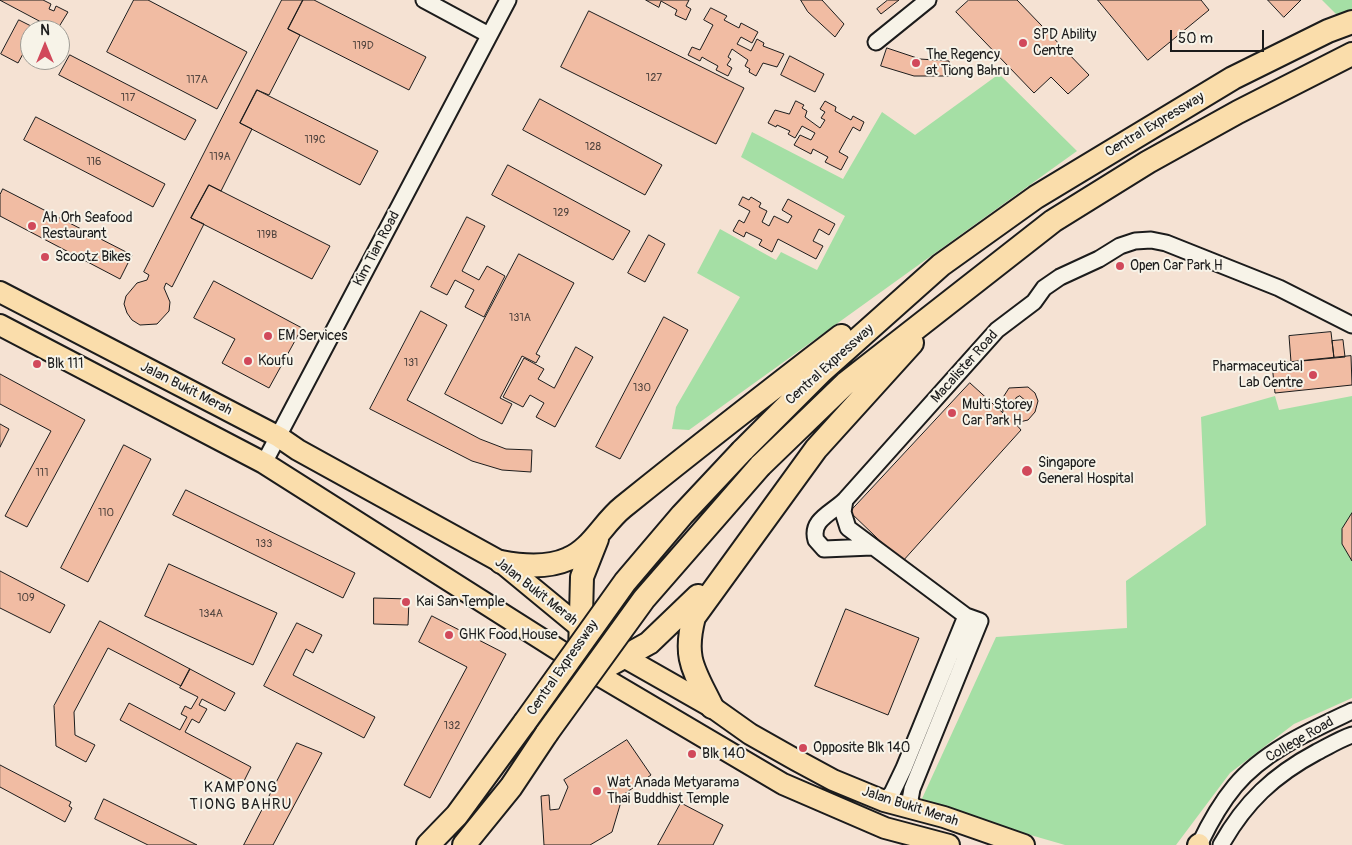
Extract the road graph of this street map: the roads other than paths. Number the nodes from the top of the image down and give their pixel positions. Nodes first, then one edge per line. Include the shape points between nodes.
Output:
1 (424, 0) edge
2 (508, 0) edge
3 (928, 0) edge
4 (1352, 22) edge
5 (489, 35) junction
6 (876, 42) dead end
7 (1352, 54) edge
8 (941, 265) junction
9 (0, 292) edge
10 (0, 325) edge
11 (917, 325) junction
12 (1352, 325) edge
13 (279, 437) junction
14 (264, 463) junction
15 (846, 500) junction
16 (828, 516) junction
17 (847, 525) junction
18 (602, 529) junction
19 (872, 547) junction
20 (840, 548) junction
21 (501, 562) junction
22 (729, 566) junction
23 (973, 619) junction
24 (581, 628) junction
25 (624, 658) junction
26 (588, 668) junction
27 (712, 707) junction
28 (1352, 711) edge
29 (1352, 735) edge
30 (884, 801) junction
31 (915, 810) junction
32 (428, 845) edge
33 (464, 845) edge
34 (948, 845) edge
35 (1024, 845) edge
36 (1199, 845) edge
37 (1221, 845) edge

1 - 5 street
2 - 5 street, Kim Tian Road
3 - 6 street
4 - 8 highway, Central Expressway via 1233,78 1153,124 1036,197
5 - 13 street, Kim Tian Road
7 - 11 highway, Central Expressway via 1270,94 1053,221
8 - 18 highway via 859,321 620,509
8 - 32 highway, Central Expressway, bridge via 822,371 682,515 625,582 462,808
9 - 13 main road, Jalan Bukit Merah
10 - 14 main road, Jalan Bukit Merah
11 - 22 highway via 910,346 816,449
11 - 33 highway, Central Expressway, bridge via 846,383 760,466 644,598 511,786
12 - 15 street, Macalister Road via 1279,288 1183,250 1150,240 1135,241 1060,277 997,330
13 - 14 street, Kim Tian Road
13 - 21 main road, Jalan Bukit Merah
14 - 26 main road, Jalan Bukit Merah
15 - 16 street, Macalister Road
15 - 17 street via 843,512
16 - 17 street via 840,518
16 - 20 street, Macalister Road via 815,527 816,540 824,549
17 - 19 street
17 - 20 street via 848,539
18 - 21 highway via 583,550 568,559 530,565
18 - 24 highway via 582,577
19 - 20 street, Macalister Road
19 - 23 street
21 - 24 main road, Jalan Bukit Merah
22 - 25 highway via 667,628
22 - 27 highway via 694,617 689,636 689,657
23 - 30 street via 904,768
23 - 31 street via 912,789 910,800
24 - 25 main road, Jalan Bukit Merah
24 - 26 highway
25 - 26 highway
25 - 27 main road, Jalan Bukit Merah
26 - 34 main road, Jalan Bukit Merah via 783,784 885,828
27 - 30 main road, Jalan Bukit Merah via 750,734 796,760 833,780
28 - 36 street, College Road via 1268,757 1236,784 1215,813
29 - 37 street, College Road via 1295,764 1260,791
30 - 31 main road, Jalan Bukit Merah
31 - 35 main road, Jalan Bukit Merah

